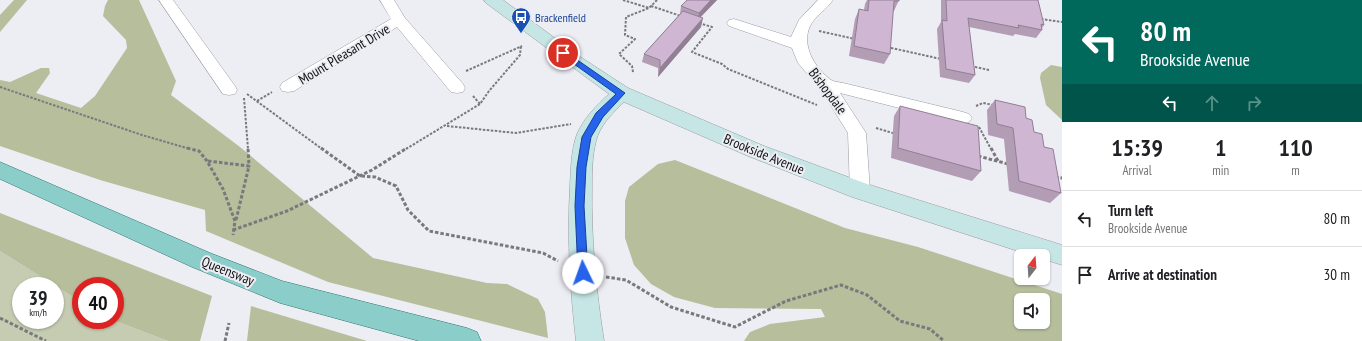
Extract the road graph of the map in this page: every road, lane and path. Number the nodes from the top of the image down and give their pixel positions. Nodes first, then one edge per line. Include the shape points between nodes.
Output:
1 (166, 0) edge
2 (387, 0) edge
3 (492, 0) edge
4 (623, 0) edge
5 (657, 0) edge
6 (826, 0) edge
7 (649, 8) junction
8 (1040, 12) edge
9 (1035, 18) edge
10 (1042, 19) junction
11 (399, 20) junction
12 (1062, 22) edge
13 (734, 23) dead end
14 (803, 27) junction
15 (857, 40) edge
16 (799, 45) junction
17 (881, 45) edge
18 (522, 46) dead end
19 (943, 59) edge
20 (966, 65) edge
21 (990, 70) dead end
22 (633, 72) dead end
23 (453, 83) joint
24 (827, 86) junction
25 (0, 87) edge
26 (288, 87) dead end
27 (236, 91) junction
28 (621, 93) junction
29 (993, 105) dead end
30 (971, 116) junction
31 (596, 120) junction
32 (446, 126) dead end
33 (207, 161) junction
34 (998, 161) dead end
35 (249, 166) junction
36 (0, 170) edge
37 (360, 176) junction
38 (860, 191) junction
39 (236, 220) junction
40 (233, 230) junction
41 (233, 235) dead end
42 (1062, 255) edge
43 (583, 273) junction
44 (0, 318) edge
45 (228, 323) dead end
46 (46, 341) edge
47 (225, 341) edge
48 (467, 341) edge
49 (590, 341) edge
50 (944, 341) edge

1 - 27 street
2 - 11 street, Mount Pleasant Drive
3 - 28 street, Brookside Avenue
4 - 7 path
5 - 7 path
6 - 14 street
7 - 22 path via 626,17 624,35 635,39 620,54 632,66
8 - 10 path
9 - 10 path
10 - 12 path
11 - 23 street, Mount Pleasant Drive
11 - 26 street, Mount Pleasant Drive
13 - 16 street
14 - 15 path
14 - 16 street
16 - 24 street, Bishopdale via 806,63
17 - 19 path
18 - 23 path
20 - 21 path
24 - 30 street
24 - 38 street, Bishopdale via 857,133
25 - 33 path via 142,135 199,151
27 - 35 path
27 - 37 path
28 - 31 street
28 - 38 street, Brookside Avenue via 756,151
29 - 30 path via 984,103
30 - 34 path
31 - 32 path via 516,133
31 - 43 street via 587,137 581,176
33 - 35 path
33 - 39 path via 223,189
35 - 39 path
36 - 48 main road, Queensway via 201,260 280,292
37 - 40 path via 287,211
37 - 43 path via 375,177 396,186 408,210 429,231 543,253
38 - 42 street, Brookside Avenue
39 - 40 path
40 - 41 path
43 - 49 street
43 - 50 path via 626,280 670,307 734,327 786,301 841,285 867,295 900,321 930,329
44 - 46 path
45 - 47 path

